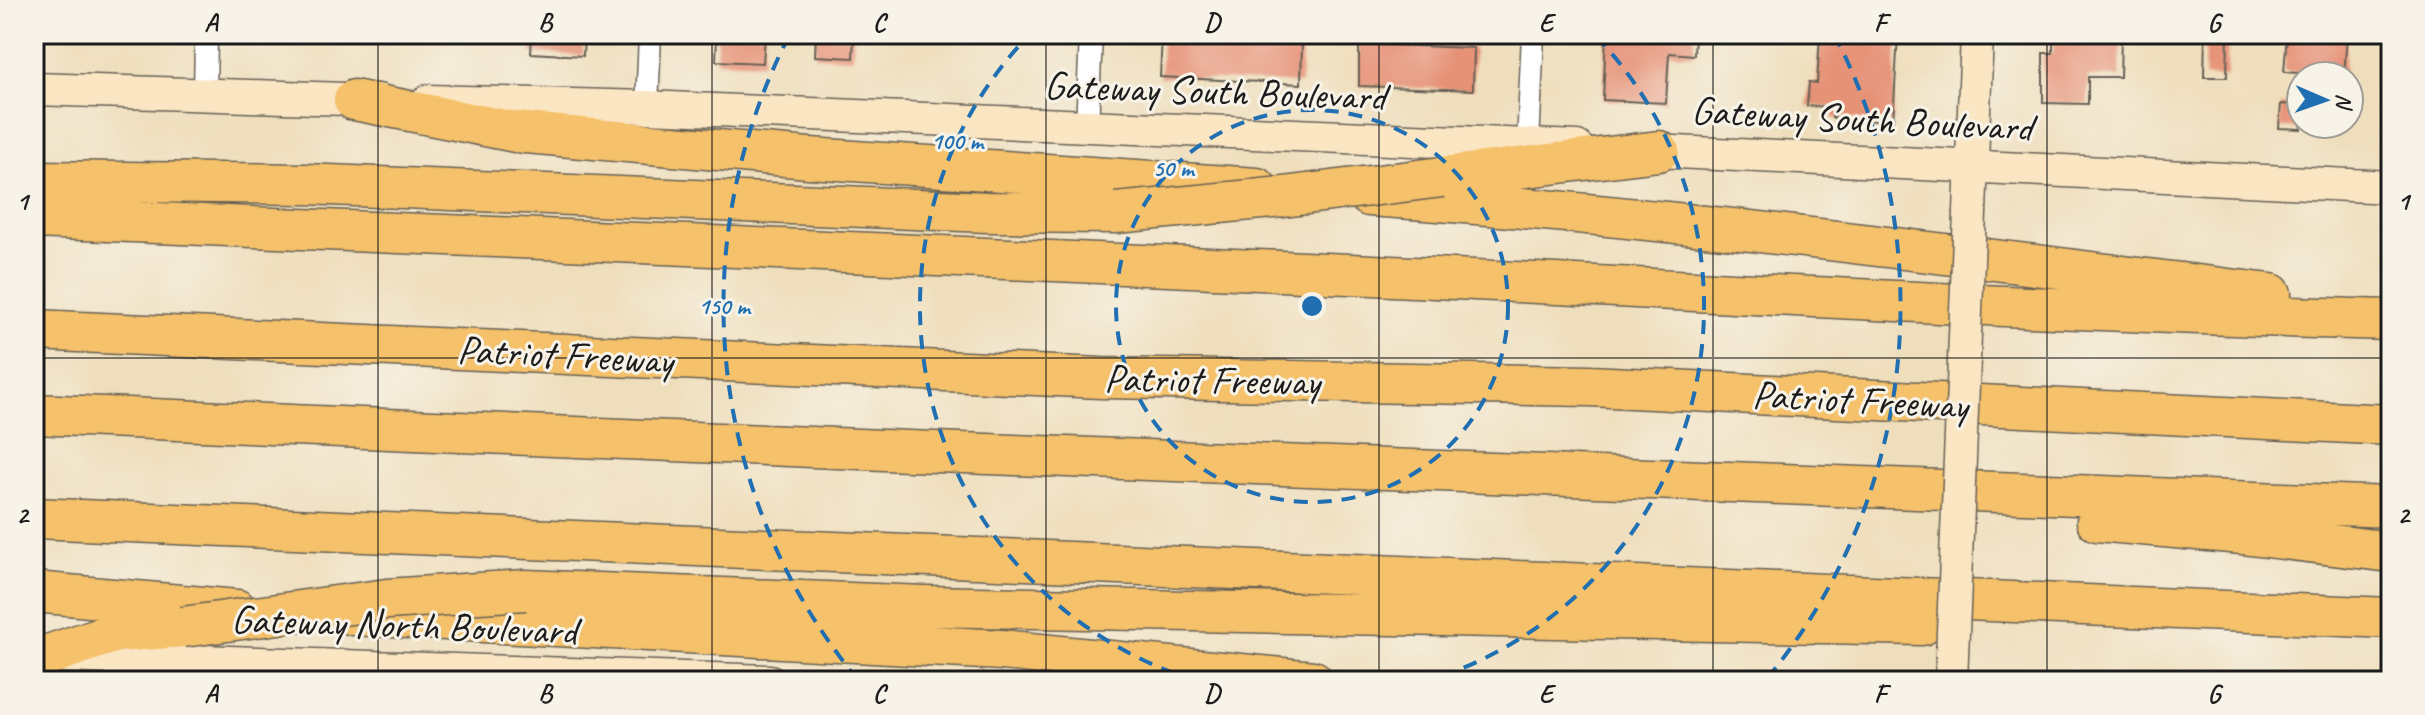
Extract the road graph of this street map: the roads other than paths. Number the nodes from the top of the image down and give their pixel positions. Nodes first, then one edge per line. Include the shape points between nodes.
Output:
1 (206, 34) edge
2 (650, 34) edge
3 (1091, 34) edge
4 (1533, 34) edge
5 (1977, 34) edge
6 (34, 89) edge
7 (205, 97) junction
8 (354, 100) junction
9 (647, 107) junction
10 (1087, 127) junction
11 (1528, 145) junction
12 (1659, 151) junction
13 (1972, 165) junction
14 (34, 181) edge
15 (2391, 187) edge
16 (34, 218) edge
17 (2391, 304) edge
18 (2391, 320) edge
19 (34, 330) edge
20 (2391, 397) edge
21 (34, 414) edge
22 (2284, 420) junction
23 (2391, 425) edge
24 (1682, 480) junction
25 (2391, 507) edge
26 (34, 518) edge
27 (2391, 552) edge
28 (34, 592) edge
29 (2081, 605) junction
30 (2391, 618) edge
31 (39, 655) edge
32 (179, 655) edge
33 (621, 678) edge
34 (770, 681) edge
35 (1313, 681) edge
36 (1951, 681) edge

1 - 7 street
2 - 9 street
3 - 10 street
4 - 11 street
5 - 13 main road
6 - 7 main road, Gateway South Boulevard
7 - 8 main road, Gateway South Boulevard
8 - 9 main road, Gateway South Boulevard
8 - 17 highway via 515,132 809,158 1495,204
9 - 10 main road, Gateway South Boulevard
10 - 11 main road, Gateway South Boulevard
11 - 12 main road, Gateway South Boulevard
12 - 13 main road, Gateway South Boulevard
12 - 14 highway, bridge via 1116,213 320,184
13 - 15 main road, Gateway South Boulevard
13 - 36 main road, bridge
16 - 18 highway via 941,254 2136,313
19 - 22 highway, Patriot Freeway via 1101,378 1590,386
20 - 22 highway via 2338,400
21 - 24 highway, Patriot Freeway
22 - 23 highway, Patriot Freeway
24 - 25 highway, Patriot Freeway
24 - 27 highway via 1748,504 2104,522
26 - 29 highway
28 - 35 highway via 189,607 1002,650
29 - 30 highway
29 - 32 highway, bridge via 2034,627 925,606 525,590 387,599
31 - 32 highway via 116,632
32 - 33 main road, Gateway North Boulevard
33 - 34 main road, Gateway North Boulevard

